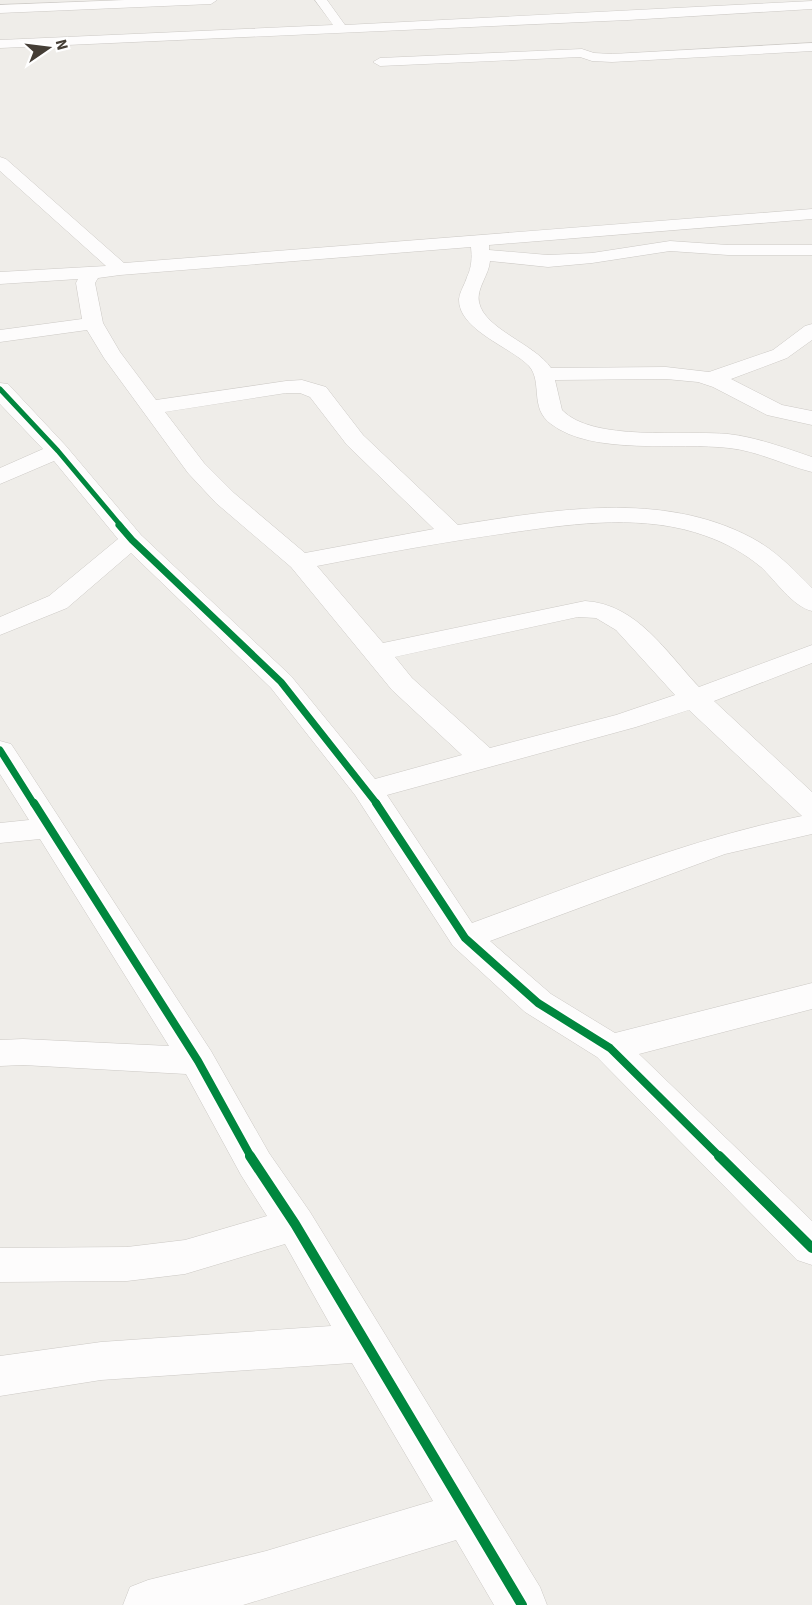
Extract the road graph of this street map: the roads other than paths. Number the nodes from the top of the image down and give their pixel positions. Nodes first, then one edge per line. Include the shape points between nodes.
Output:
1 (211, 0) edge
2 (321, 0) edge
3 (107, 2) edge
4 (812, 5) edge
5 (483, 7) dead end
6 (0, 9) edge
7 (506, 21) junction
8 (341, 28) junction
9 (0, 44) edge
10 (812, 47) edge
11 (582, 53) junction
12 (380, 62) dead end
13 (0, 162) edge
14 (812, 214) edge
15 (480, 247) junction
16 (812, 250) edge
17 (120, 268) junction
18 (92, 274) junction
19 (0, 278) edge
20 (93, 322) junction
21 (812, 330) edge
22 (0, 336) edge
23 (544, 374) junction
24 (712, 378) junction
25 (2, 396) edge
26 (153, 407) junction
27 (812, 418) edge
28 (58, 451) junction
29 (812, 465) edge
30 (0, 477) edge
31 (452, 533) junction
32 (132, 540) junction
33 (300, 562) junction
34 (812, 603) edge
35 (0, 627) edge
36 (376, 653) junction
37 (812, 653) edge
38 (693, 698) junction
39 (0, 750) edge
40 (485, 760) junction
41 (368, 790) junction
42 (812, 808) edge
43 (812, 824) edge
44 (50, 828) junction
45 (0, 832) edge
46 (465, 938) junction
47 (812, 996) edge
48 (610, 1048) junction
49 (0, 1053) edge
50 (198, 1061) junction
51 (295, 1224) junction
52 (812, 1248) edge
53 (0, 1265) edge
54 (364, 1343) junction
55 (0, 1376) edge
56 (466, 1514) junction
57 (148, 1605) edge
58 (522, 1605) edge

1 - 3 street
2 - 8 street
3 - 6 street
4 - 7 street
5 - 7 street
7 - 8 street
7 - 11 street via 551,26 566,35
8 - 9 street
10 - 11 street via 612,58
11 - 12 street
13 - 17 street
14 - 15 street
15 - 16 street via 548,261 670,246
15 - 17 street
15 - 23 street via 480,270 470,294 473,309 485,327 536,363
17 - 18 street
18 - 19 street
18 - 20 street via 85,283
20 - 22 street
20 - 26 street via 111,354
21 - 24 street via 780,354
23 - 24 street via 666,373
23 - 29 street via 547,405 569,426 619,436 741,443
24 - 27 street via 775,410
25 - 28 street
26 - 31 street via 286,387 313,389 355,440
26 - 33 street via 196,468
28 - 30 street
28 - 32 street
31 - 33 street
31 - 34 street via 570,518 667,518 742,542 768,560
32 - 35 street via 58,602
32 - 41 street via 281,682
33 - 36 street
36 - 38 street via 578,609 602,610 626,624
36 - 40 street via 412,694
37 - 38 street
38 - 40 street
38 - 42 street
39 - 44 street
40 - 41 street
41 - 46 street
43 - 46 street via 713,847
44 - 45 street
44 - 50 street
46 - 48 street via 538,1003
47 - 48 street
48 - 52 street
49 - 50 street
50 - 51 street via 255,1164
51 - 53 street via 185,1257 127,1264
51 - 54 street
54 - 55 street via 101,1361
54 - 56 street
56 - 57 street via 266,1575
56 - 58 street

